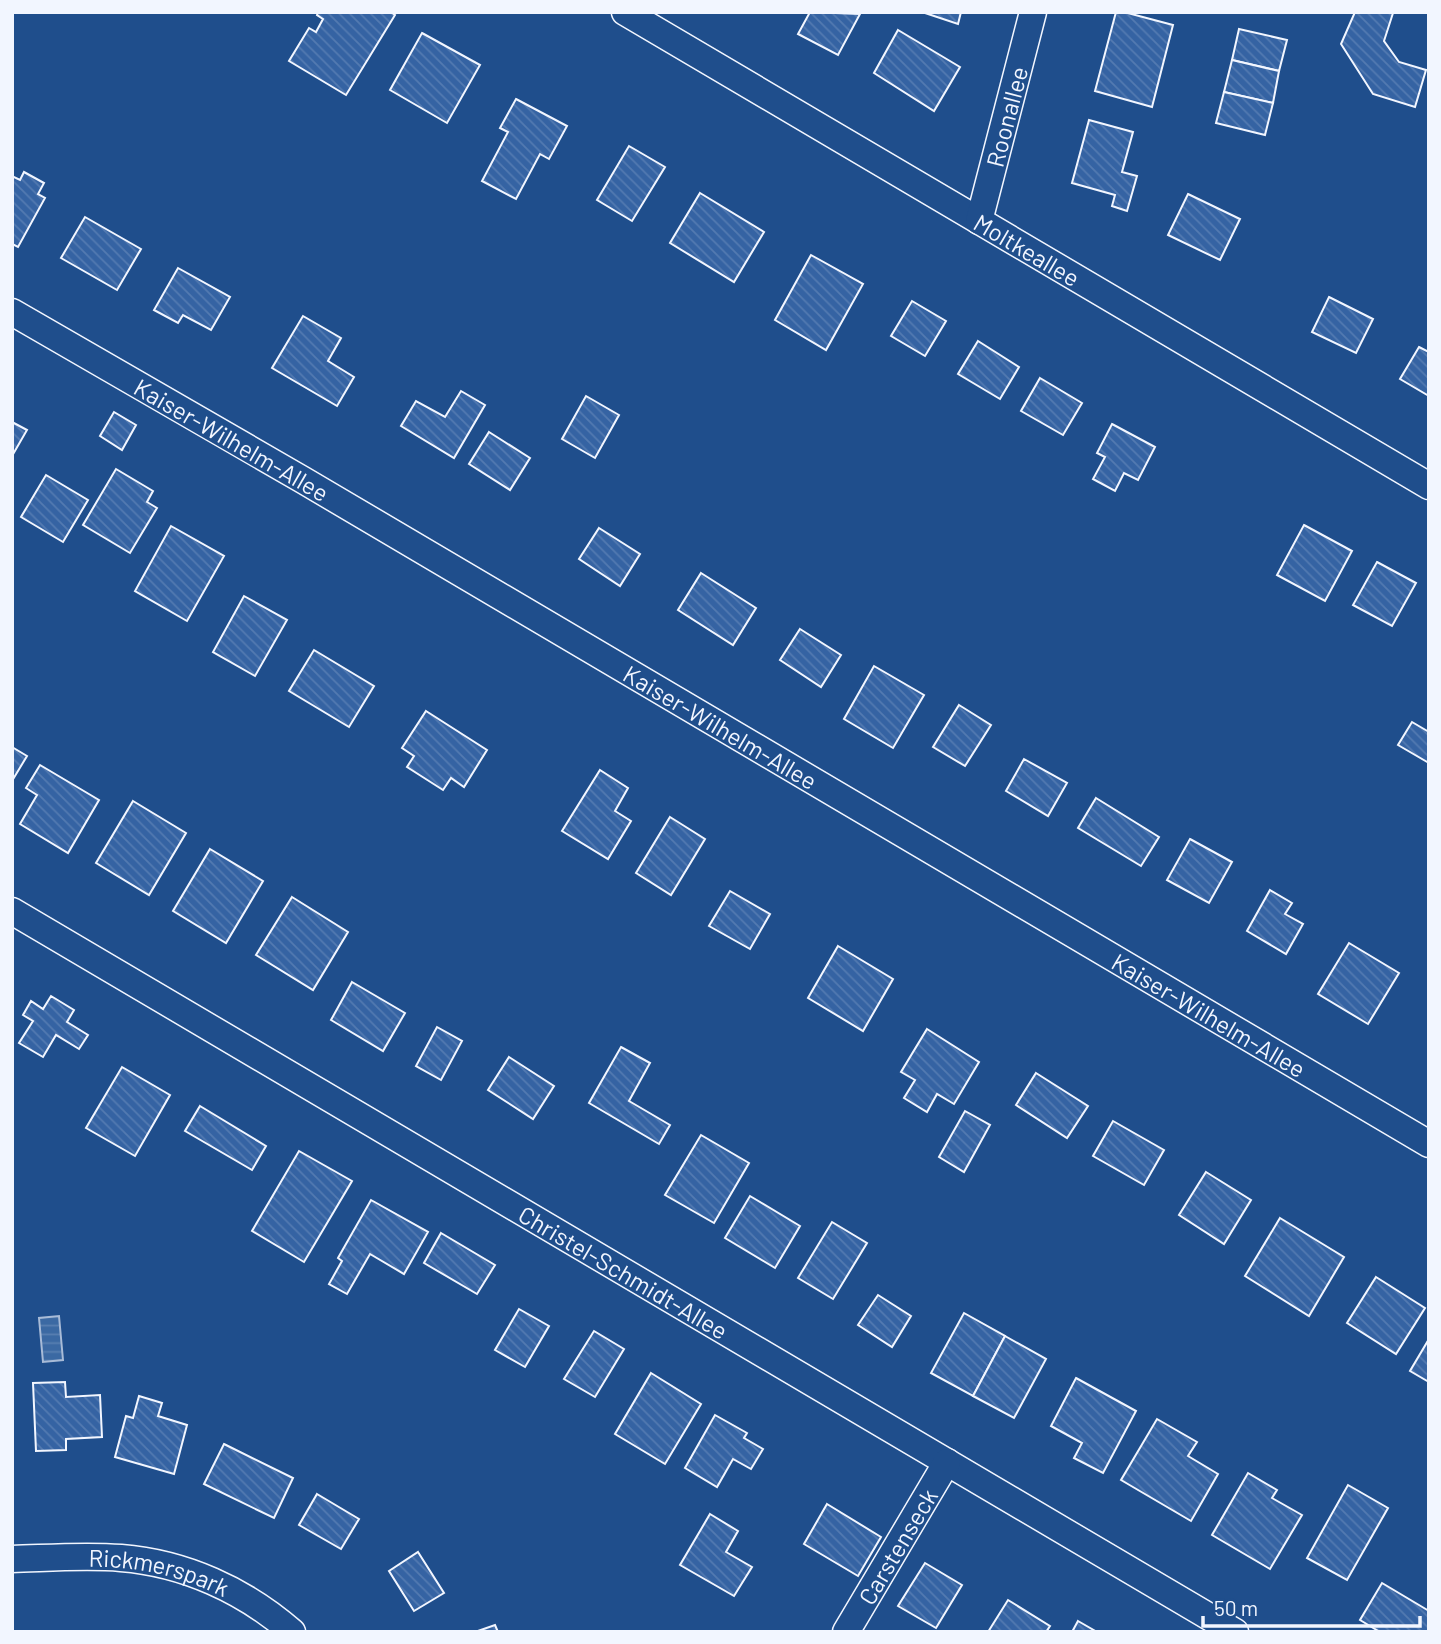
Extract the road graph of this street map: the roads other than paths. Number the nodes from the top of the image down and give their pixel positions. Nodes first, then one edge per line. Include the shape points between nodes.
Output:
1 (625, 12) edge
2 (1033, 12) edge
3 (979, 221) junction
4 (12, 312) edge
5 (1429, 486) edge
6 (12, 911) edge
7 (1429, 1144) edge
8 (947, 1462) junction
9 (12, 1559) edge
10 (292, 1632) edge
11 (846, 1632) edge
12 (1235, 1632) edge

1 - 3 street, Moltkeallee
2 - 3 street, Roonallee
3 - 5 street, Moltkeallee
4 - 7 street, Kaiser-Wilhelm-Allee
6 - 8 street, Christel-Schmidt-Allee
8 - 11 street, Carstenseck
8 - 12 street, Christel-Schmidt-Allee
9 - 10 street, Rickmerspark via 120,1558 174,1567 238,1593

